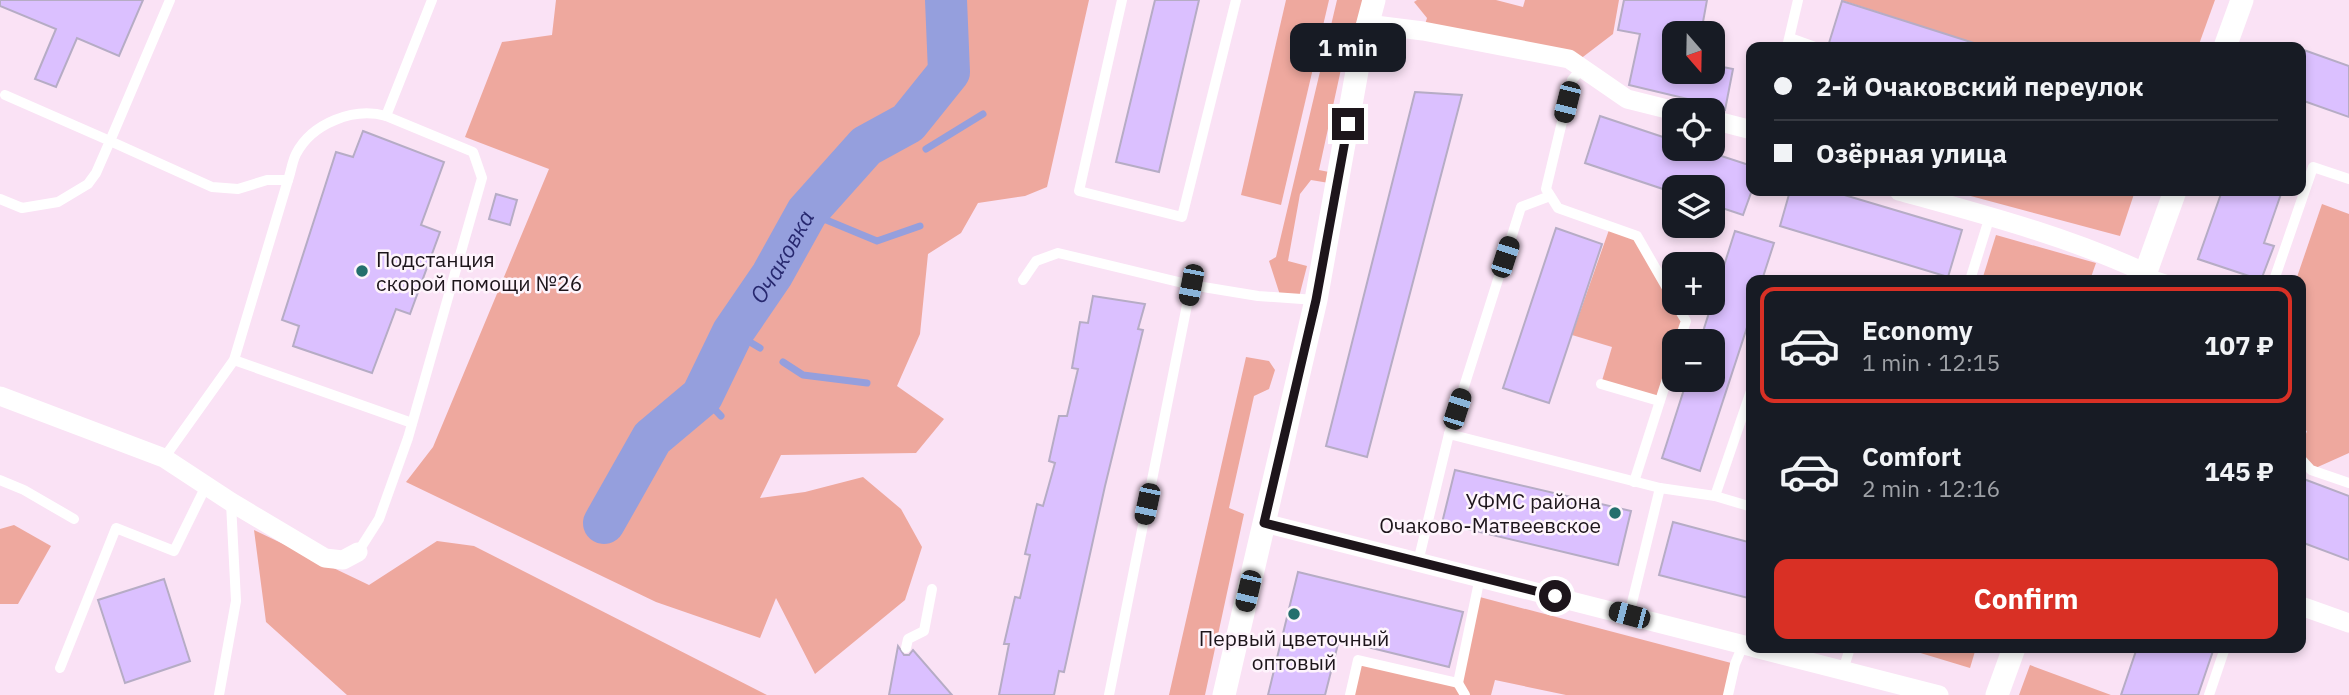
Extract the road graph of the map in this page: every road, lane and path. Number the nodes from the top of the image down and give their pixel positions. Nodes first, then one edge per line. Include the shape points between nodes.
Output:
1 (170, 0) edge
2 (432, 0) edge
3 (1122, 0) edge
4 (1236, 0) edge
5 (1374, 0) edge
6 (1798, 0) edge
7 (2242, 0) edge
8 (1367, 24) junction
9 (1789, 42) edge
10 (2227, 42) edge
11 (1582, 68) junction
12 (5, 94) dead end
13 (1662, 108) edge
14 (386, 116) junction
15 (1725, 123) edge
16 (1746, 128) edge
17 (110, 141) junction
18 (2349, 179) edge
19 (288, 180) junction
20 (2306, 187) edge
21 (1550, 196) junction
22 (1917, 196) edge
23 (2174, 196) edge
24 (2303, 196) edge
25 (0, 199) edge
26 (1990, 216) junction
27 (1972, 275) edge
28 (2146, 275) edge
29 (2153, 275) edge
30 (2276, 275) edge
31 (1662, 279) edge
32 (1023, 280) dead end
33 (1191, 285) junction
34 (1316, 300) junction
35 (234, 360) junction
36 (1601, 384) dead end
37 (1662, 392) edge
38 (0, 396) edge
39 (1659, 401) junction
40 (1746, 406) edge
41 (412, 423) junction
42 (1448, 434) junction
43 (164, 458) junction
44 (2306, 464) edge
45 (0, 480) edge
46 (1633, 482) junction
47 (2349, 483) edge
48 (206, 486) junction
49 (1660, 488) junction
50 (1715, 496) junction
51 (231, 502) junction
52 (1746, 505) edge
53 (74, 519) dead end
54 (1264, 523) junction
55 (358, 552) joint
56 (1419, 562) junction
57 (1480, 577) junction
58 (932, 589) dead end
59 (2306, 608) edge
60 (1629, 615) junction
61 (2349, 623) edge
62 (1746, 645) edge
63 (906, 648) dead end
64 (1746, 651) edge
65 (1777, 653) edge
66 (1848, 653) edge
67 (2012, 653) edge
68 (2223, 653) edge
69 (60, 668) dead end
70 (1843, 670) junction
71 (1458, 683) junction
72 (219, 695) edge
73 (1109, 695) edge
74 (1224, 695) edge
75 (1350, 695) edge
76 (1465, 695) edge
77 (1728, 695) edge
78 (1939, 695) edge
79 (1997, 695) edge
80 (2209, 695) edge

1 - 17 lane
2 - 14 lane
3 - 4 lane via 1079,191 1182,217
5 - 8 street
6 - 9 lane
7 - 10 street
8 - 11 street via 1569,59
8 - 34 street
11 - 13 street via 1627,99
11 - 21 lane via 1572,80 1546,189
12 - 17 lane
14 - 19 lane via 351,114 313,132 296,154
14 - 41 lane via 473,152 482,178
15 - 16 street
17 - 19 lane via 212,187 238,189 267,180
17 - 25 lane via 88,184 58,202 22,208
18 - 20 lane via 2313,167
19 - 35 lane
21 - 31 lane via 1558,208 1637,236
21 - 42 lane via 1521,207
22 - 26 street
23 - 29 street
24 - 30 lane
26 - 27 lane
26 - 28 street via 2110,256
32 - 33 lane via 1036,261 1058,253
33 - 34 lane
33 - 73 lane
34 - 54 street
35 - 41 lane
35 - 43 lane
36 - 39 lane
37 - 39 lane
38 - 43 street
39 - 46 lane
40 - 50 lane
41 - 55 lane via 379,519
42 - 46 lane
42 - 56 lane
43 - 48 street
44 - 47 lane
45 - 53 lane
46 - 49 lane
48 - 51 street
48 - 69 lane via 174,551 116,528
49 - 50 lane
49 - 60 lane
50 - 52 lane
51 - 55 street via 325,558 342,560
51 - 72 lane via 236,601
54 - 56 street
54 - 74 street
56 - 57 street
57 - 60 street
57 - 71 lane
58 - 63 lane via 924,631 908,639
59 - 61 street
60 - 62 street
64 - 77 lane via 1735,664
65 - 70 street
66 - 70 lane
67 - 79 street
68 - 80 lane
70 - 78 street
71 - 75 lane via 1358,660
71 - 76 lane

